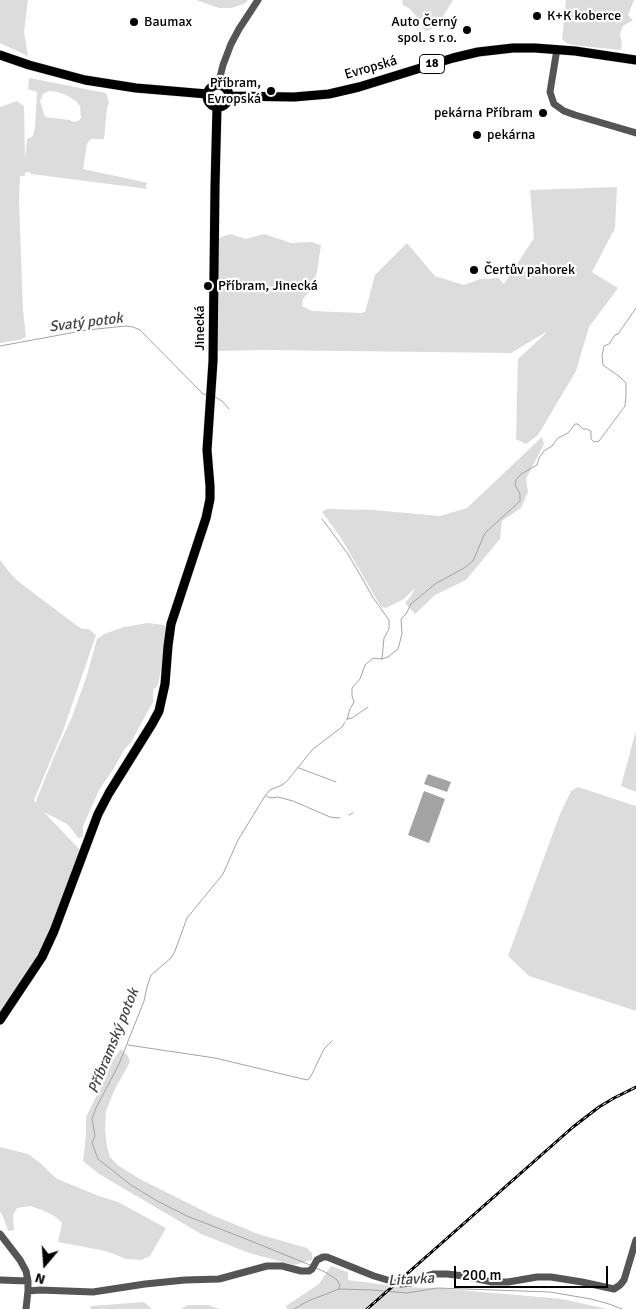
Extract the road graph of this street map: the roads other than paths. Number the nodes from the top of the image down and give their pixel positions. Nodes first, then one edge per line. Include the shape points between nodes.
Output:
1 (258, 0) edge
2 (557, 49) junction
3 (0, 55) edge
4 (636, 60) edge
5 (218, 85) junction
6 (207, 94) junction
7 (230, 96) junction
8 (217, 107) junction
9 (636, 133) edge
10 (0, 1020) edge
11 (0, 1234) edge
12 (636, 1240) edge
13 (0, 1280) edge
14 (28, 1281) junction
15 (28, 1291) junction
16 (26, 1309) edge

1 - 5 street via 231,44
2 - 4 main road, Evropská / 18
2 - 7 main road, Evropská / 18 via 513,48 478,52 329,94
2 - 9 street via 550,92 554,104 564,111
3 - 6 main road via 85,80
5 - 6 main road via 211,87
5 - 7 main road via 225,87
6 - 8 main road via 210,104
7 - 8 main road via 225,105
8 - 10 main road, Jinecká via 213,361 207,442 210,493 206,518 171,624 166,684 159,711 98,814 42,957
11 - 14 street via 20,1260
12 - 15 street via 624,1280 614,1289 551,1277 500,1282 447,1274 433,1274 401,1284 320,1258 309,1271 267,1266 219,1279 144,1284 93,1292
13 - 14 street
14 - 15 street
15 - 16 street

